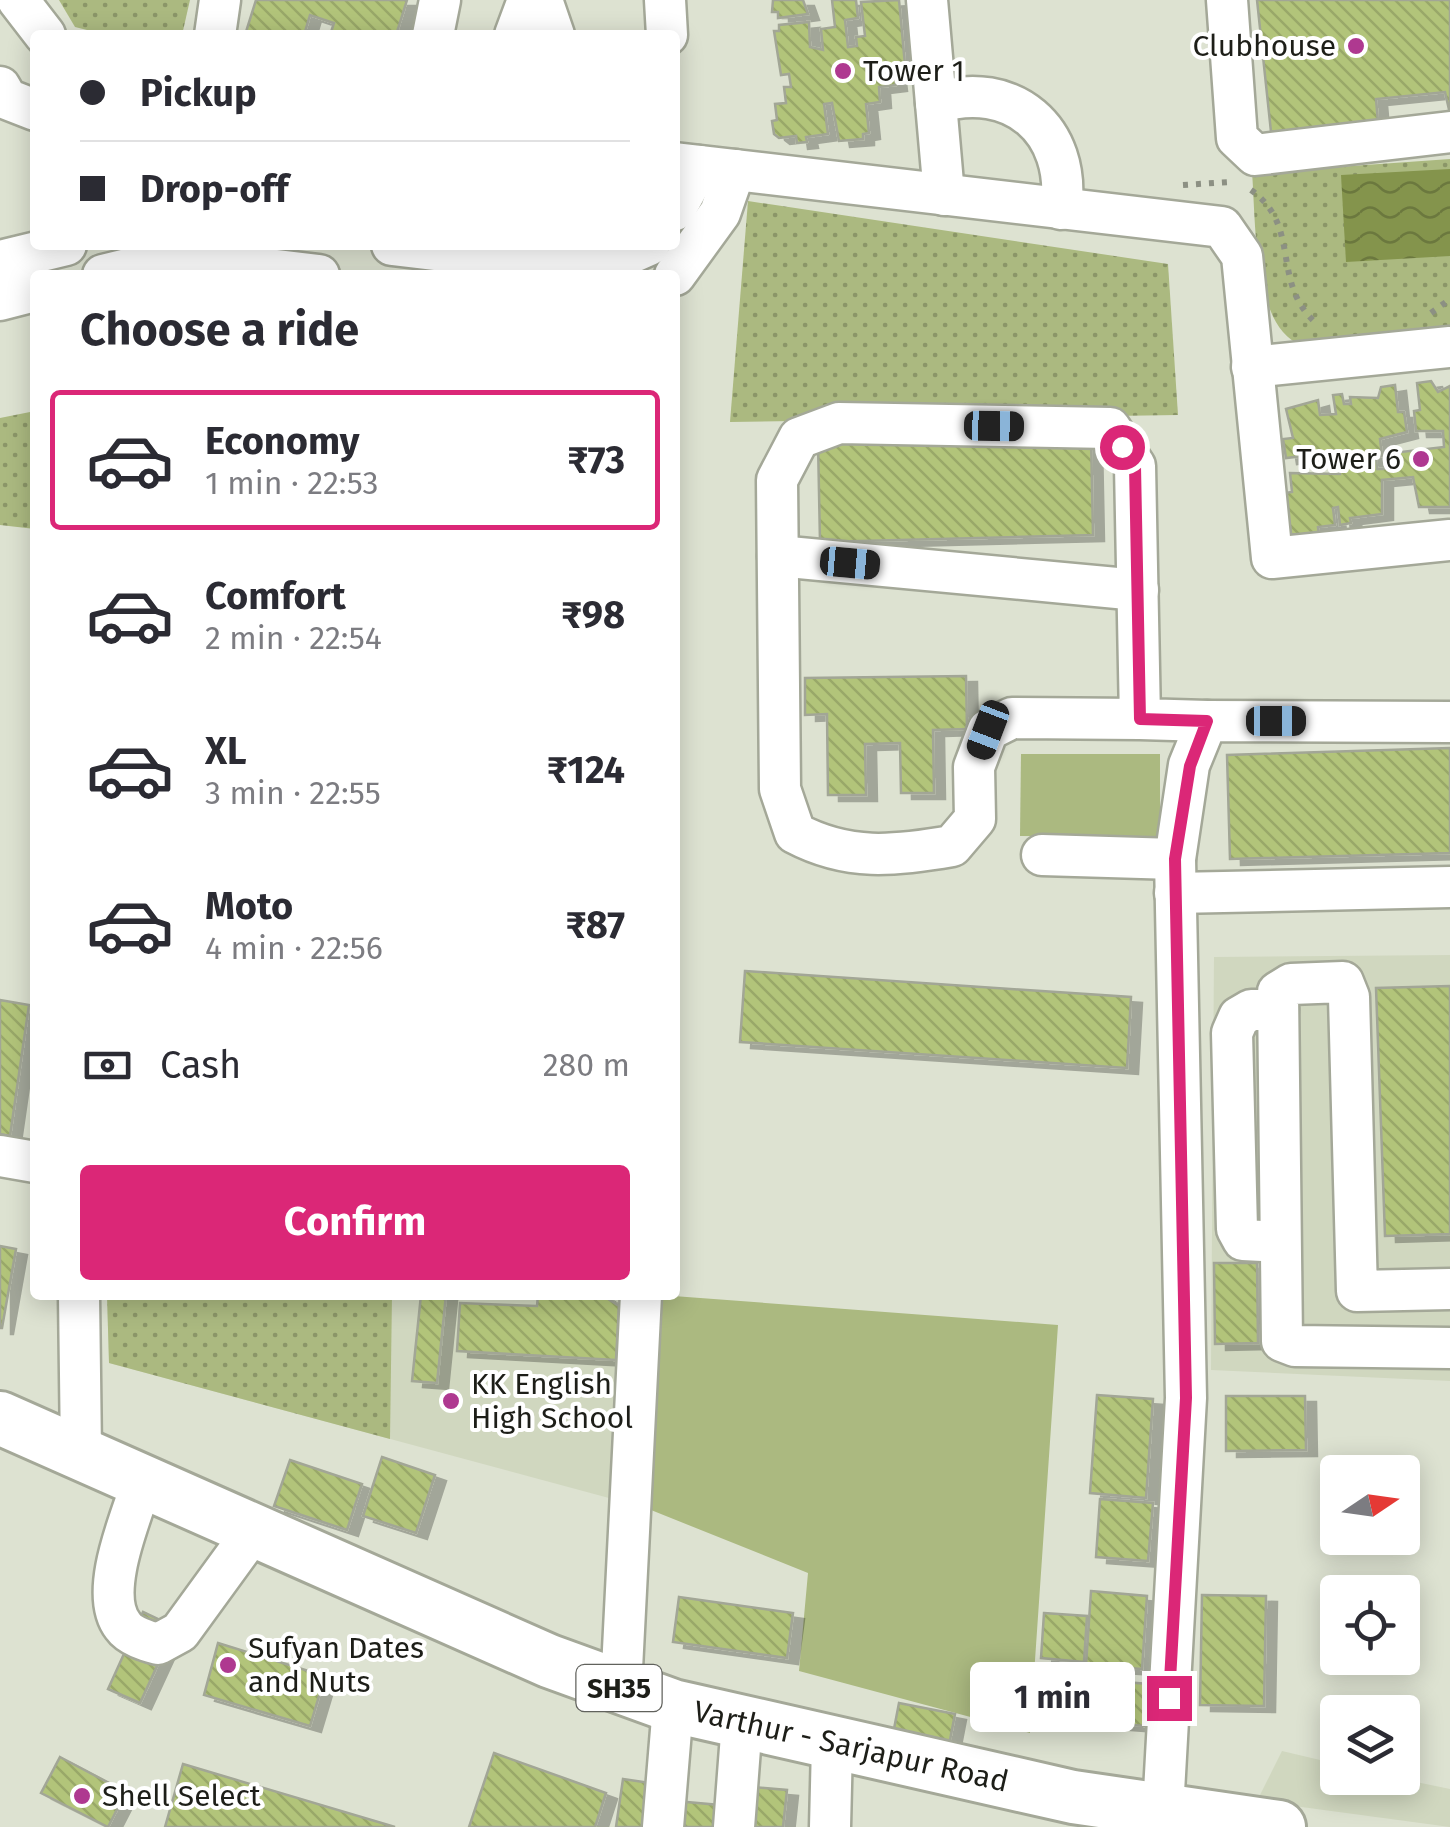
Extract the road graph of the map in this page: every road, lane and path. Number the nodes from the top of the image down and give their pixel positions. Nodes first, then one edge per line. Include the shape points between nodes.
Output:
1 (14, 0) edge
2 (220, 0) edge
3 (440, 0) edge
4 (528, 0) edge
5 (542, 0) edge
6 (665, 0) edge
7 (926, 0) edge
8 (1227, 0) edge
9 (0, 18) edge
10 (41, 30) edge
11 (216, 30) edge
12 (434, 30) edge
13 (517, 30) edge
14 (552, 30) edge
15 (667, 30) edge
16 (0, 87) edge
17 (936, 103) junction
18 (30, 108) edge
19 (1450, 132) edge
20 (703, 166) edge
21 (944, 195) junction
22 (680, 202) edge
23 (1062, 209) junction
24 (45, 250) edge
25 (422, 250) edge
26 (637, 250) edge
27 (0, 261) edge
28 (529, 268) edge
29 (124, 270) edge
30 (276, 270) edge
31 (679, 270) edge
32 (30, 292) edge
33 (0, 300) edge
34 (1450, 347) edge
35 (1252, 366) junction
36 (1450, 540) edge
37 (778, 556) junction
38 (1138, 590) junction
39 (1140, 719) junction
40 (1207, 721) junction
41 (1450, 722) edge
42 (1042, 855) dead end
43 (1175, 876) junction
44 (1450, 887) edge
45 (0, 1156) edge
46 (30, 1161) edge
47 (1450, 1289) edge
48 (1357, 1291) junction
49 (79, 1300) edge
50 (641, 1300) edge
51 (1357, 1347) junction
52 (1450, 1348) edge
53 (0, 1418) edge
54 (80, 1453) junction
55 (143, 1480) junction
56 (255, 1529) junction
57 (621, 1689) junction
58 (673, 1706) junction
59 (742, 1722) junction
60 (832, 1745) junction
61 (1162, 1810) junction
62 (1072, 1812) edge
63 (664, 1827) edge
64 (734, 1827) edge
65 (830, 1827) edge
66 (1279, 1827) edge

1 - 9 street
1 - 10 street
2 - 11 street
3 - 12 street
4 - 13 street
5 - 14 street
6 - 15 street
7 - 17 street
8 - 19 street via 1237,138 1254,154
16 - 18 street via 7,99
17 - 21 street
17 - 23 street via 974,96 1029,115 1058,157
20 - 21 street
20 - 22 street
20 - 31 street via 720,213
21 - 23 street
23 - 35 street via 1222,228 1242,256
24 - 27 street
25 - 28 street
26 - 28 street via 595,268
29 - 30 street via 173,258
32 - 33 street
34 - 35 street
35 - 36 street via 1272,558
37 - 38 street
37 - 38 street via 778,480 799,438 839,423 1110,428 1135,466
37 - 39 street via 780,789 795,833 829,851 900,855 952,846 976,819 974,767 988,730 1012,718
38 - 39 street
39 - 40 street
40 - 41 street
40 - 43 street via 1190,766
42 - 43 street
43 - 44 street
43 - 61 street via 1186,1398
45 - 46 street
47 - 48 street
48 - 51 street
48 - 51 street via 1348,998 1343,982 1291,984 1278,992 1282,1342
49 - 54 street
50 - 57 street
51 - 52 street
53 - 54 main road, Varthur - Sarjapur Road / SH35
54 - 55 main road, Varthur - Sarjapur Road / SH35
55 - 56 main road, Varthur - Sarjapur Road / SH35
55 - 56 street via 114,1593 123,1627 143,1640 158,1644 180,1632
56 - 57 main road, Varthur - Sarjapur Road / SH35
57 - 58 main road, Varthur - Sarjapur Road / SH35
58 - 59 main road, Varthur - Sarjapur Road / SH35
58 - 63 street
59 - 60 main road, Varthur - Sarjapur Road / SH35
59 - 64 street
60 - 62 main road, Varthur - Sarjapur Road / SH35
60 - 65 street
61 - 62 main road, Varthur - Sarjapur Road / SH35
61 - 66 main road, Varthur - Sarjapur Road / SH35

